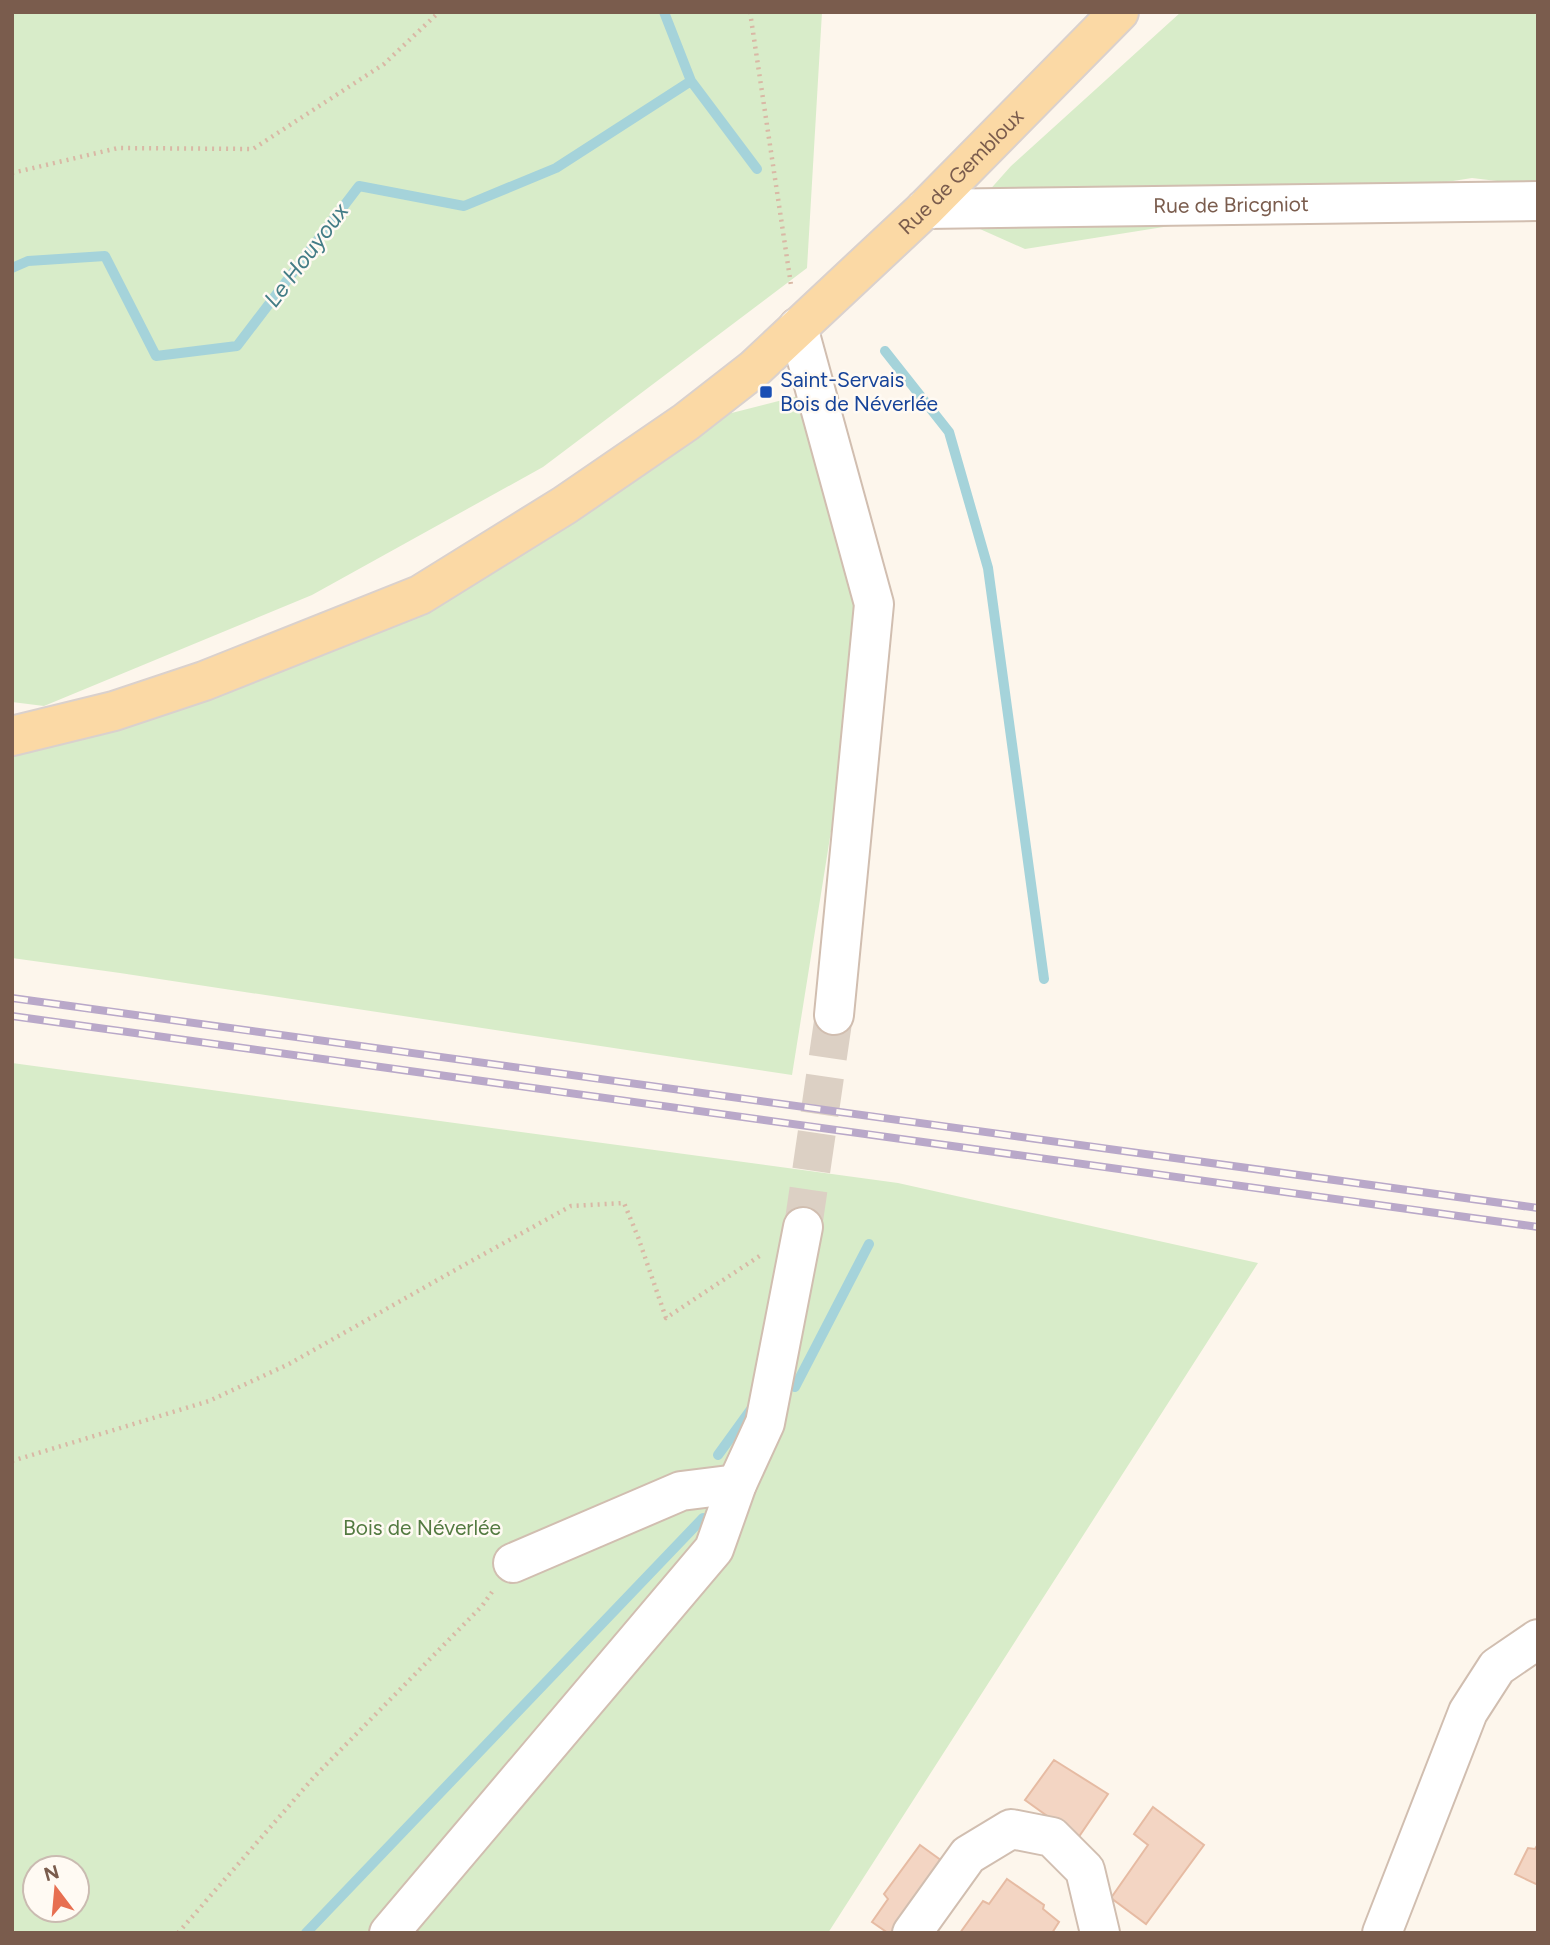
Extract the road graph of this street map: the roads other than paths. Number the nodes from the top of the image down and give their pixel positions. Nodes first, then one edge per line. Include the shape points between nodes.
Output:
1 (1119, 12) edge
2 (1538, 201) edge
3 (925, 209) junction
4 (797, 327) junction
5 (13, 736) edge
6 (834, 1016) tunnel mouth
7 (803, 1227) tunnel mouth
8 (737, 1484) junction
9 (513, 1563) road end
10 (1538, 1639) edge
11 (388, 1933) edge
12 (912, 1933) edge
13 (1100, 1933) edge
14 (1382, 1933) edge

1 - 3 main road, Rue de Gembloux
2 - 3 street, Rue de Bricgniot
3 - 4 main road, Rue de Gembloux
4 - 5 main road, Rue de Gembloux via 754,369 686,422 565,505 420,595 204,681 114,711
4 - 6 street via 874,604
7 - 8 street via 765,1423
8 - 9 street via 681,1492
8 - 11 street via 714,1549
10 - 14 street via 1497,1667 1468,1712
12 - 13 street via 968,1855 1011,1829 1052,1837 1085,1870

